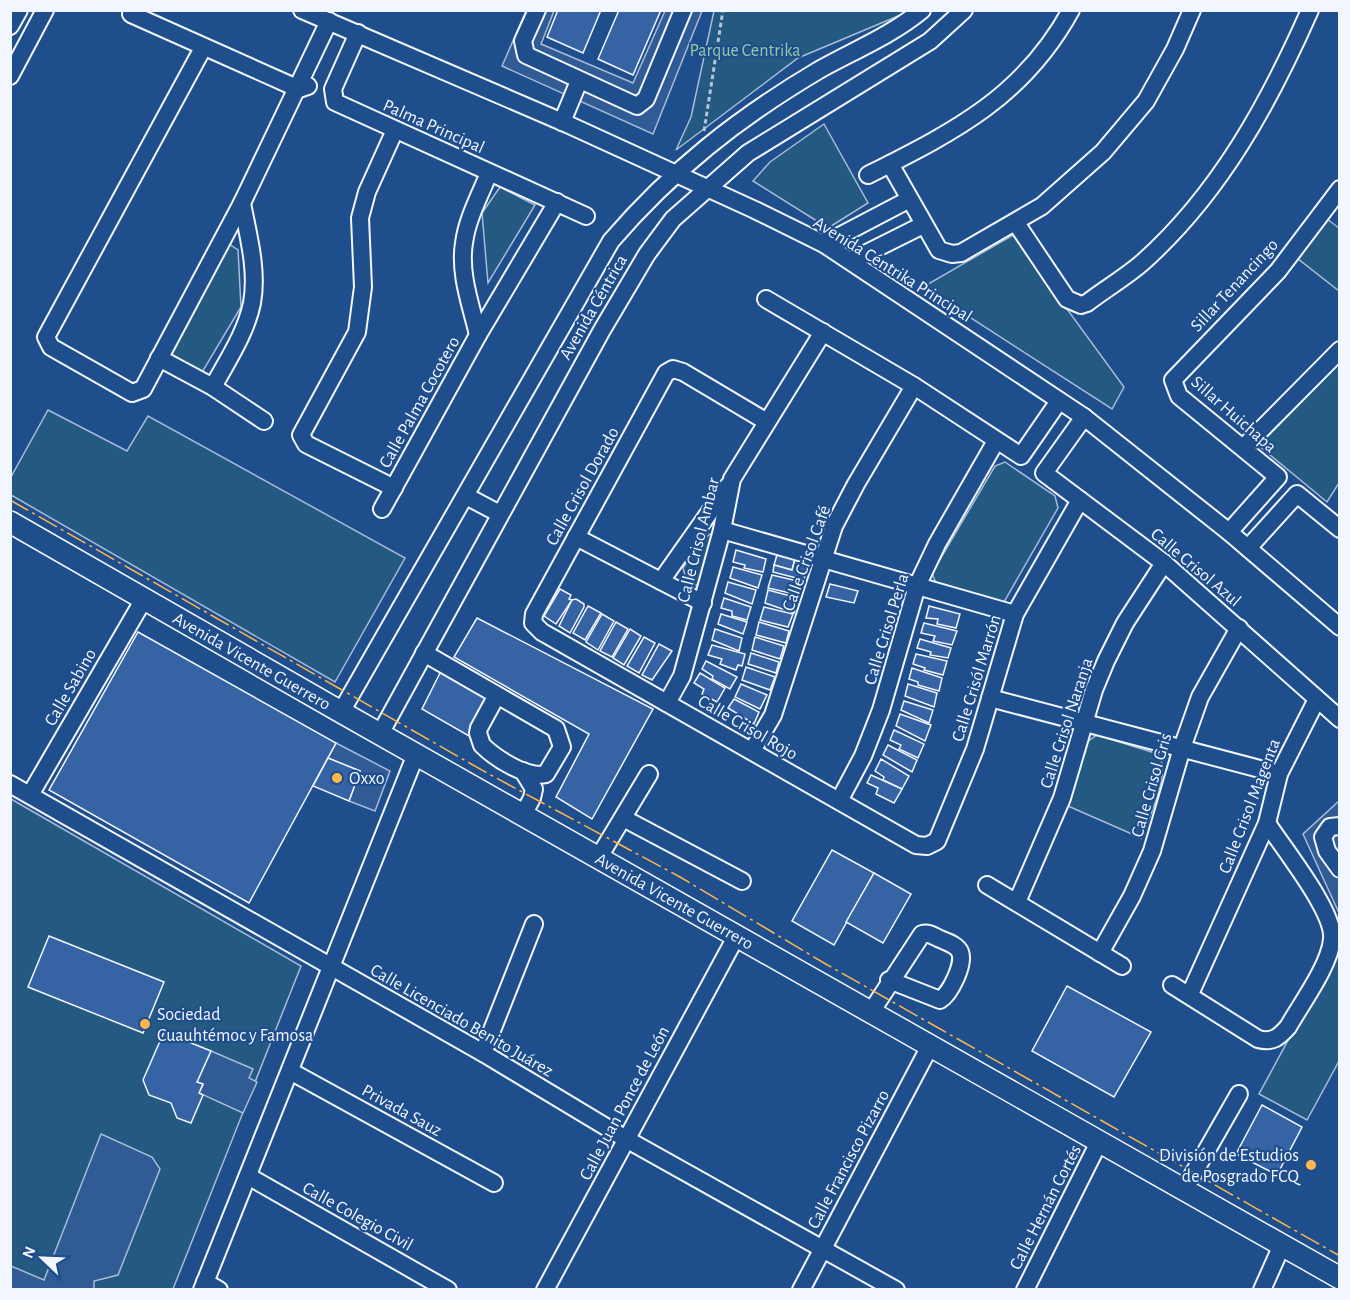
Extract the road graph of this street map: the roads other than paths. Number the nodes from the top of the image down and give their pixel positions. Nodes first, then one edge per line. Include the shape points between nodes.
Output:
1 (20, 10) edge
2 (45, 10) edge
3 (302, 10) edge
4 (537, 10) edge
5 (683, 10) edge
6 (922, 10) edge
7 (964, 10) edge
8 (1071, 10) edge
9 (1192, 10) edge
10 (1310, 10) edge
11 (131, 14) dead end
12 (333, 22) junction
13 (10, 26) edge
14 (358, 33) junction
15 (203, 48) junction
16 (10, 76) edge
17 (581, 82) junction
18 (299, 89) junction
19 (564, 123) junction
20 (395, 130) junction
21 (890, 164) junction
22 (489, 173) junction
23 (675, 173) junction
24 (868, 176) dead end
25 (707, 188) junction
26 (1340, 189) edge
27 (908, 200) junction
28 (242, 202) junction
29 (557, 202) junction
30 (1333, 212) edge
31 (586, 216) dead end
32 (1016, 223) junction
33 (923, 225) junction
34 (824, 244) junction
35 (851, 261) junction
36 (766, 299) dead end
37 (823, 332) junction
38 (478, 335) junction
39 (1340, 350) edge
40 (159, 358) junction
41 (1174, 375) joint
42 (914, 386) junction
43 (213, 387) junction
44 (1059, 401) junction
45 (1084, 417) junction
46 (264, 421) dead end
47 (767, 422) junction
48 (996, 441) junction
49 (1244, 447) junction
50 (732, 479) junction
51 (394, 488) junction
52 (466, 496) junction
53 (1080, 500) junction
54 (382, 509) dead end
55 (500, 514) junction
56 (10, 522) edge
57 (1338, 523) edge
58 (722, 530) junction
59 (1229, 532) junction
60 (576, 537) junction
61 (1248, 548) junction
62 (822, 558) junction
63 (1164, 563) junction
64 (661, 581) junction
65 (917, 586) junction
66 (144, 599) junction
67 (703, 603) junction
68 (1015, 614) junction
69 (1340, 627) edge
70 (1239, 628) junction
71 (542, 632) joint
72 (424, 653) junction
73 (496, 695) junction
74 (990, 698) junction
75 (1317, 699) junction
76 (667, 703) junction
77 (341, 712) junction
78 (1340, 718) edge
79 (1085, 721) junction
80 (380, 734) junction
81 (1182, 748) junction
82 (752, 751) junction
83 (416, 754) junction
84 (523, 771) junction
85 (649, 774) dead end
86 (1279, 774) junction
87 (10, 784) edge
88 (30, 795) junction
89 (839, 801) junction
90 (523, 815) junction
91 (623, 818) junction
92 (1267, 823) junction
93 (1340, 826) edge
94 (937, 841) joint
95 (600, 858) junction
96 (1340, 869) edge
97 (742, 881) dead end
98 (987, 885) dead end
99 (1017, 902) junction
100 (534, 924) dead end
101 (737, 935) junction
102 (1100, 953) junction
103 (1122, 966) dead end
104 (331, 968) junction
105 (889, 980) junction
106 (1172, 985) dead end
107 (1190, 994) junction
108 (871, 1012) junction
109 (930, 1046) junction
110 (483, 1053) junction
111 (290, 1071) junction
112 (1239, 1094) dead end
113 (626, 1139) junction
114 (1099, 1142) junction
115 (248, 1176) junction
116 (494, 1184) dead end
117 (1184, 1190) junction
118 (1282, 1245) junction
119 (822, 1249) junction
120 (1340, 1278) edge
121 (208, 1287) edge
122 (448, 1290) edge
123 (545, 1290) edge
124 (801, 1290) edge
125 (896, 1290) edge
126 (1025, 1290) edge
127 (1262, 1290) edge

1 - 13 street
2 - 16 street
3 - 12 street, Avenida Céntrika Principal
4 - 17 street via 523,41 526,55
5 - 17 street via 640,105
6 - 23 street, Avenida Céntrica via 722,133
7 - 25 street, Avenida Céntrica via 930,41 790,125 748,153
8 - 21 street via 1047,50 999,99 947,135
9 - 32 street via 1146,101 1103,152 1042,206
10 - 32 street via 1269,99 1240,148 1143,262 1087,303 1065,297
11 - 15 street
12 - 14 street, Avenida Céntrika Principal
12 - 18 street
14 - 19 street, Avenida Céntrika Principal
14 - 20 street, Palma Principal via 332,97 339,105
15 - 18 street
15 - 40 street via 46,337 51,347 132,393 143,389
17 - 19 street
18 - 28 street
19 - 23 street, Avenida Céntrika Principal
20 - 22 street, Palma Principal
20 - 51 street via 367,192 360,218 363,287 357,332 301,435 306,444
21 - 24 street
21 - 27 street
22 - 29 street, Palma Principal
22 - 38 street, Calle Palma Cocotero via 470,220 463,258
23 - 25 street, Avenida Céntrika Principal
23 - 52 street, Avenida Céntrica via 611,242
25 - 34 street, Avenida Céntrika Principal
25 - 55 street, Avenida Céntrica via 673,219 647,254
26 - 30 street, Sillar Tenancingo
27 - 33 street
27 - 34 street
28 - 40 street
28 - 43 street via 254,266 252,305
29 - 31 street, Palma Principal
29 - 38 street, Calle Palma Cocotero
30 - 41 street, Sillar Tenancingo
32 - 33 street via 961,253 952,254 939,250
33 - 35 street
34 - 35 street, Avenida Céntrika Principal
35 - 44 street, Avenida Céntrika Principal
36 - 37 street
37 - 42 street
37 - 47 street, Calle Crisol Ambar
38 - 51 street, Calle Palma Cocotero
39 - 49 street
40 - 43 street
41 - 49 street, Sillar Huichapa via 1174,389 1179,396
42 - 48 street
42 - 62 street, Calle Crisol Café via 856,484
43 - 46 street
44 - 45 street, Avenida Céntrika Principal
44 - 48 street via 1021,456
45 - 53 street, Calle Crisol Azul via 1044,472
45 - 59 street, Avenida Céntrika Principal
47 - 50 street, Calle Crisol Ambar
47 - 60 street, Calle Crisol Dorado via 683,372 673,369 666,373
48 - 65 street, Calle Crisol Perla
49 - 59 street, Sillar Huichapa via 1278,477
50 - 58 street, Calle Crisol Ambar
50 - 64 street
51 - 54 street, Calle Palma Cocotero
52 - 55 street
52 - 77 street, Avenida Céntrica
53 - 63 street, Calle Crisol Azul
53 - 68 street, Calle Crisól Marrón
55 - 72 street, Avenida Céntrica
56 - 66 main road, Avenida Vicente Guerrero
57 - 61 street via 1297,494
58 - 62 street
58 - 67 street, Calle Crisol Ambar
59 - 61 street, Avenida Céntrika Principal
60 - 64 street
60 - 71 street, Calle Crisol Dorado via 532,618
61 - 69 street, Avenida Céntrika Principal
62 - 65 street
62 - 82 street, Calle Crisol Café via 773,715
63 - 70 street, Calle Crisol Azul
63 - 79 street, Calle Crisol Naranja via 1125,622 1106,661
64 - 67 street
65 - 68 street
65 - 89 street, Calle Crisol Perla via 881,710
66 - 77 main road, Avenida Vicente Guerrero
66 - 88 street, Calle Sabino
67 - 76 street, Calle Crisol Ambar via 682,676
68 - 74 street, Calle Crisól Marrón
70 - 75 street, Calle Crisol Azul
70 - 81 street, Calle Crisol Gris via 1200,697
71 - 76 street, Calle Crisol Rojo
72 - 73 street
72 - 80 street, Avenida Céntrica
73 - 84 street via 479,728 479,739 486,750
73 - 84 street via 560,734 562,747 546,774
74 - 79 street
74 - 94 street, Calle Crisól Marrón via 968,768
75 - 78 street, Calle Crisol Azul
75 - 86 street, Calle Crisol Magenta
76 - 82 street, Calle Crisol Rojo
77 - 80 main road, Avenida Vicente Guerrero
79 - 81 street
79 - 99 street, Calle Crisol Naranja via 1062,798
80 - 83 main road, Avenida Vicente Guerrero
81 - 86 street
81 - 102 street, Calle Crisol Gris via 1152,851
82 - 89 street, Calle Crisol Rojo
83 - 90 main road, Avenida Vicente Guerrero
83 - 104 street
84 - 90 street via 534,789
85 - 91 street
86 - 92 street, Calle Crisol Magenta
87 - 88 street, Calle Licenciado Benito Juárez
88 - 104 street, Calle Licenciado Benito Juárez
89 - 94 street, Calle Crisol Rojo via 916,845 927,846
90 - 95 main road, Avenida Vicente Guerrero
91 - 95 street
91 - 97 street
92 - 107 street, Calle Crisol Magenta
92 - 107 street via 1325,910 1332,929 1327,957 1288,1027 1280,1037 1266,1041
93 - 96 street via 1330,827 1323,837 1327,851
95 - 101 main road, Avenida Vicente Guerrero
98 - 99 street
99 - 102 street
100 - 110 street
101 - 108 main road, Avenida Vicente Guerrero
101 - 113 street, Calle Juan Ponce de León
102 - 103 street
104 - 110 street, Calle Licenciado Benito Juárez
104 - 111 street
105 - 105 street via 922,934 930,934 960,953 954,981 940,1000
105 - 108 street
106 - 107 street
108 - 109 main road, Avenida Vicente Guerrero
109 - 114 main road, Avenida Vicente Guerrero
109 - 119 street, Calle Francisco Pizarro
110 - 113 street, Calle Licenciado Benito Juárez
111 - 115 street
111 - 116 street, Privada Sauz
112 - 117 street
113 - 119 street, Calle Licenciado Benito Juárez
113 - 123 street, Calle Juan Ponce de León
114 - 117 main road, Avenida Vicente Guerrero
114 - 126 street, Calle Hernán Cortés
115 - 121 street
115 - 122 street, Calle Colegio Civil
117 - 118 main road, Avenida Vicente Guerrero
118 - 120 main road, Avenida Vicente Guerrero
118 - 127 street
119 - 124 street, Calle Francisco Pizarro
119 - 125 street, Calle Licenciado Benito Juárez

